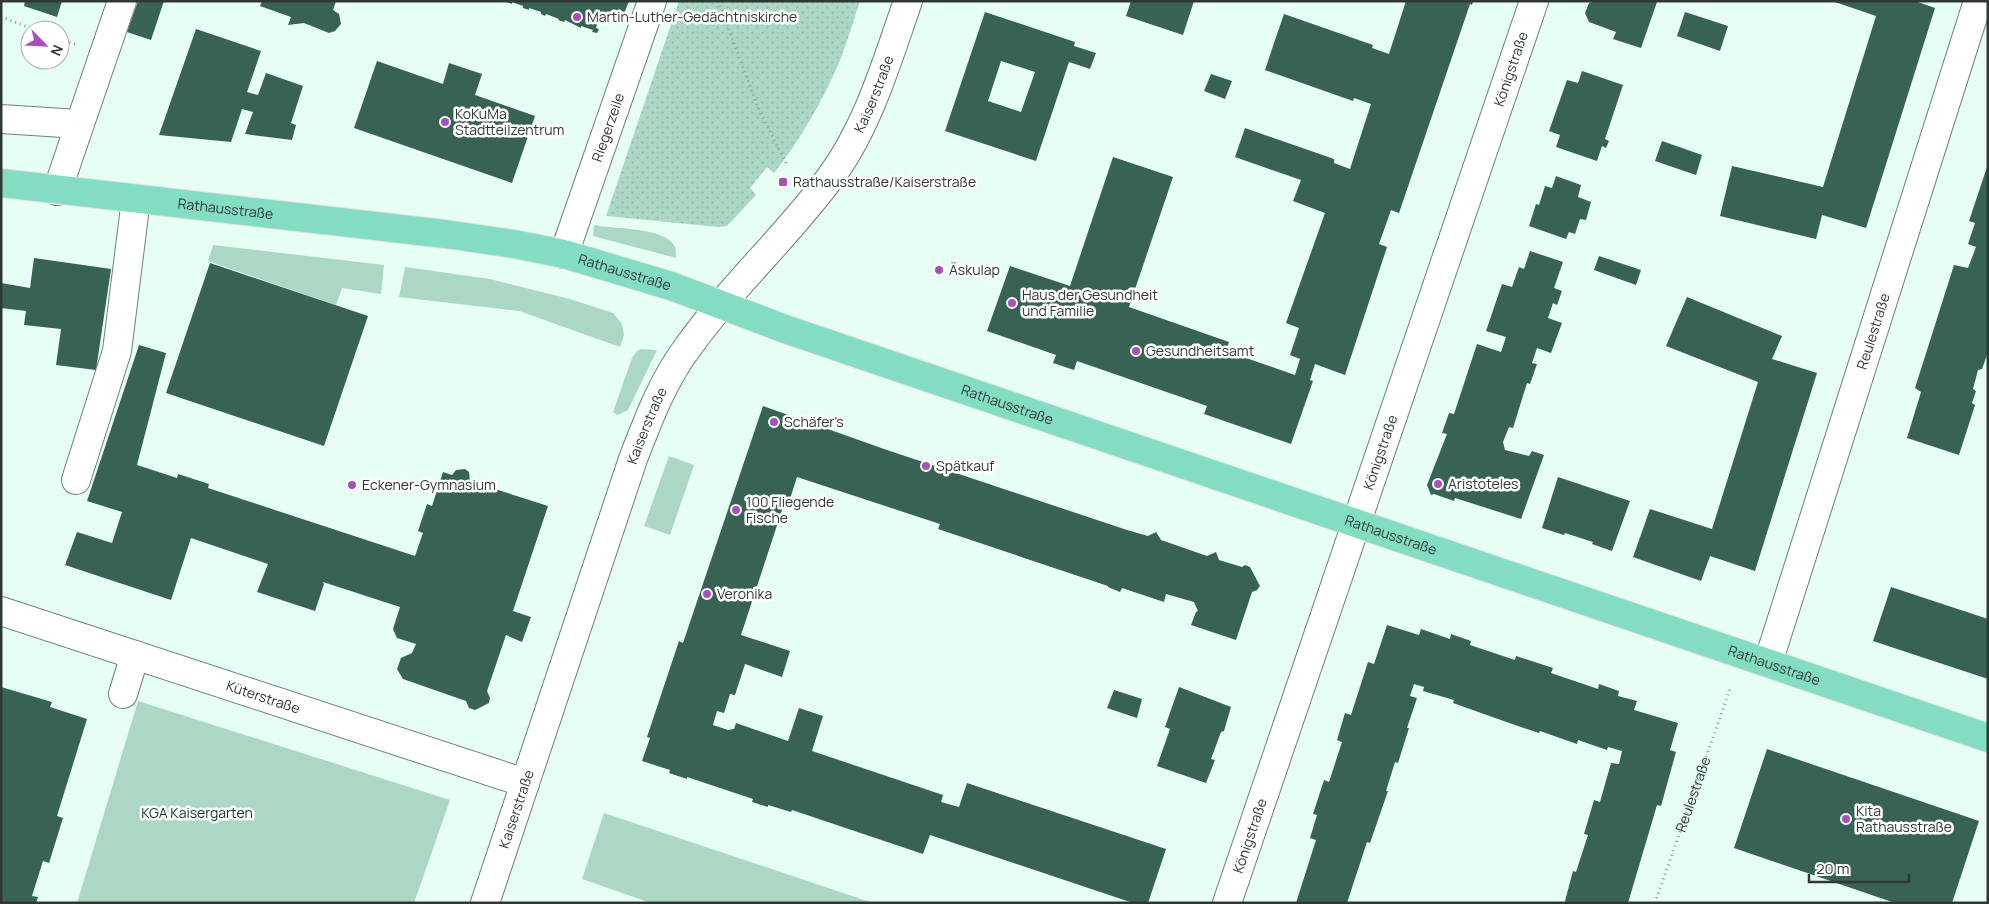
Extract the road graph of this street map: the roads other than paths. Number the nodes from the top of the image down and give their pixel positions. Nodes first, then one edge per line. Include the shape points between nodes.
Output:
1 (122, 1) edge
2 (652, 1) edge
3 (908, 1) edge
4 (1534, 1) edge
5 (1978, 1) edge
6 (1, 119) edge
7 (79, 124) junction
8 (1, 183) edge
9 (57, 191) junction
10 (136, 199) junction
11 (564, 254) junction
12 (720, 306) junction
13 (76, 480) dead end
14 (1357, 524) junction
15 (1, 611) edge
16 (135, 655) junction
17 (1768, 663) junction
18 (123, 694) dead end
19 (1988, 738) edge
20 (525, 783) junction
21 (485, 903) edge
22 (1227, 903) edge

1 - 7 street
2 - 11 street, Riegerzeile
3 - 12 street, Kaiserstraße via 858,132 835,171
4 - 14 street, Königstraße
5 - 17 street, Reulestraße
6 - 7 street
7 - 9 street
8 - 9 main road, Rathausstraße
9 - 10 main road, Rathausstraße
10 - 11 main road, Rathausstraße via 445,234
10 - 13 street via 117,351
11 - 12 main road, Rathausstraße via 656,281
12 - 14 main road, Rathausstraße
12 - 20 street, Kaiserstraße via 675,366 645,428
14 - 17 main road, Rathausstraße
14 - 22 street, Königstraße
15 - 16 street, Küterstraße
16 - 18 street
16 - 20 street, Küterstraße
17 - 19 main road, Rathausstraße
20 - 21 street, Kaiserstraße

